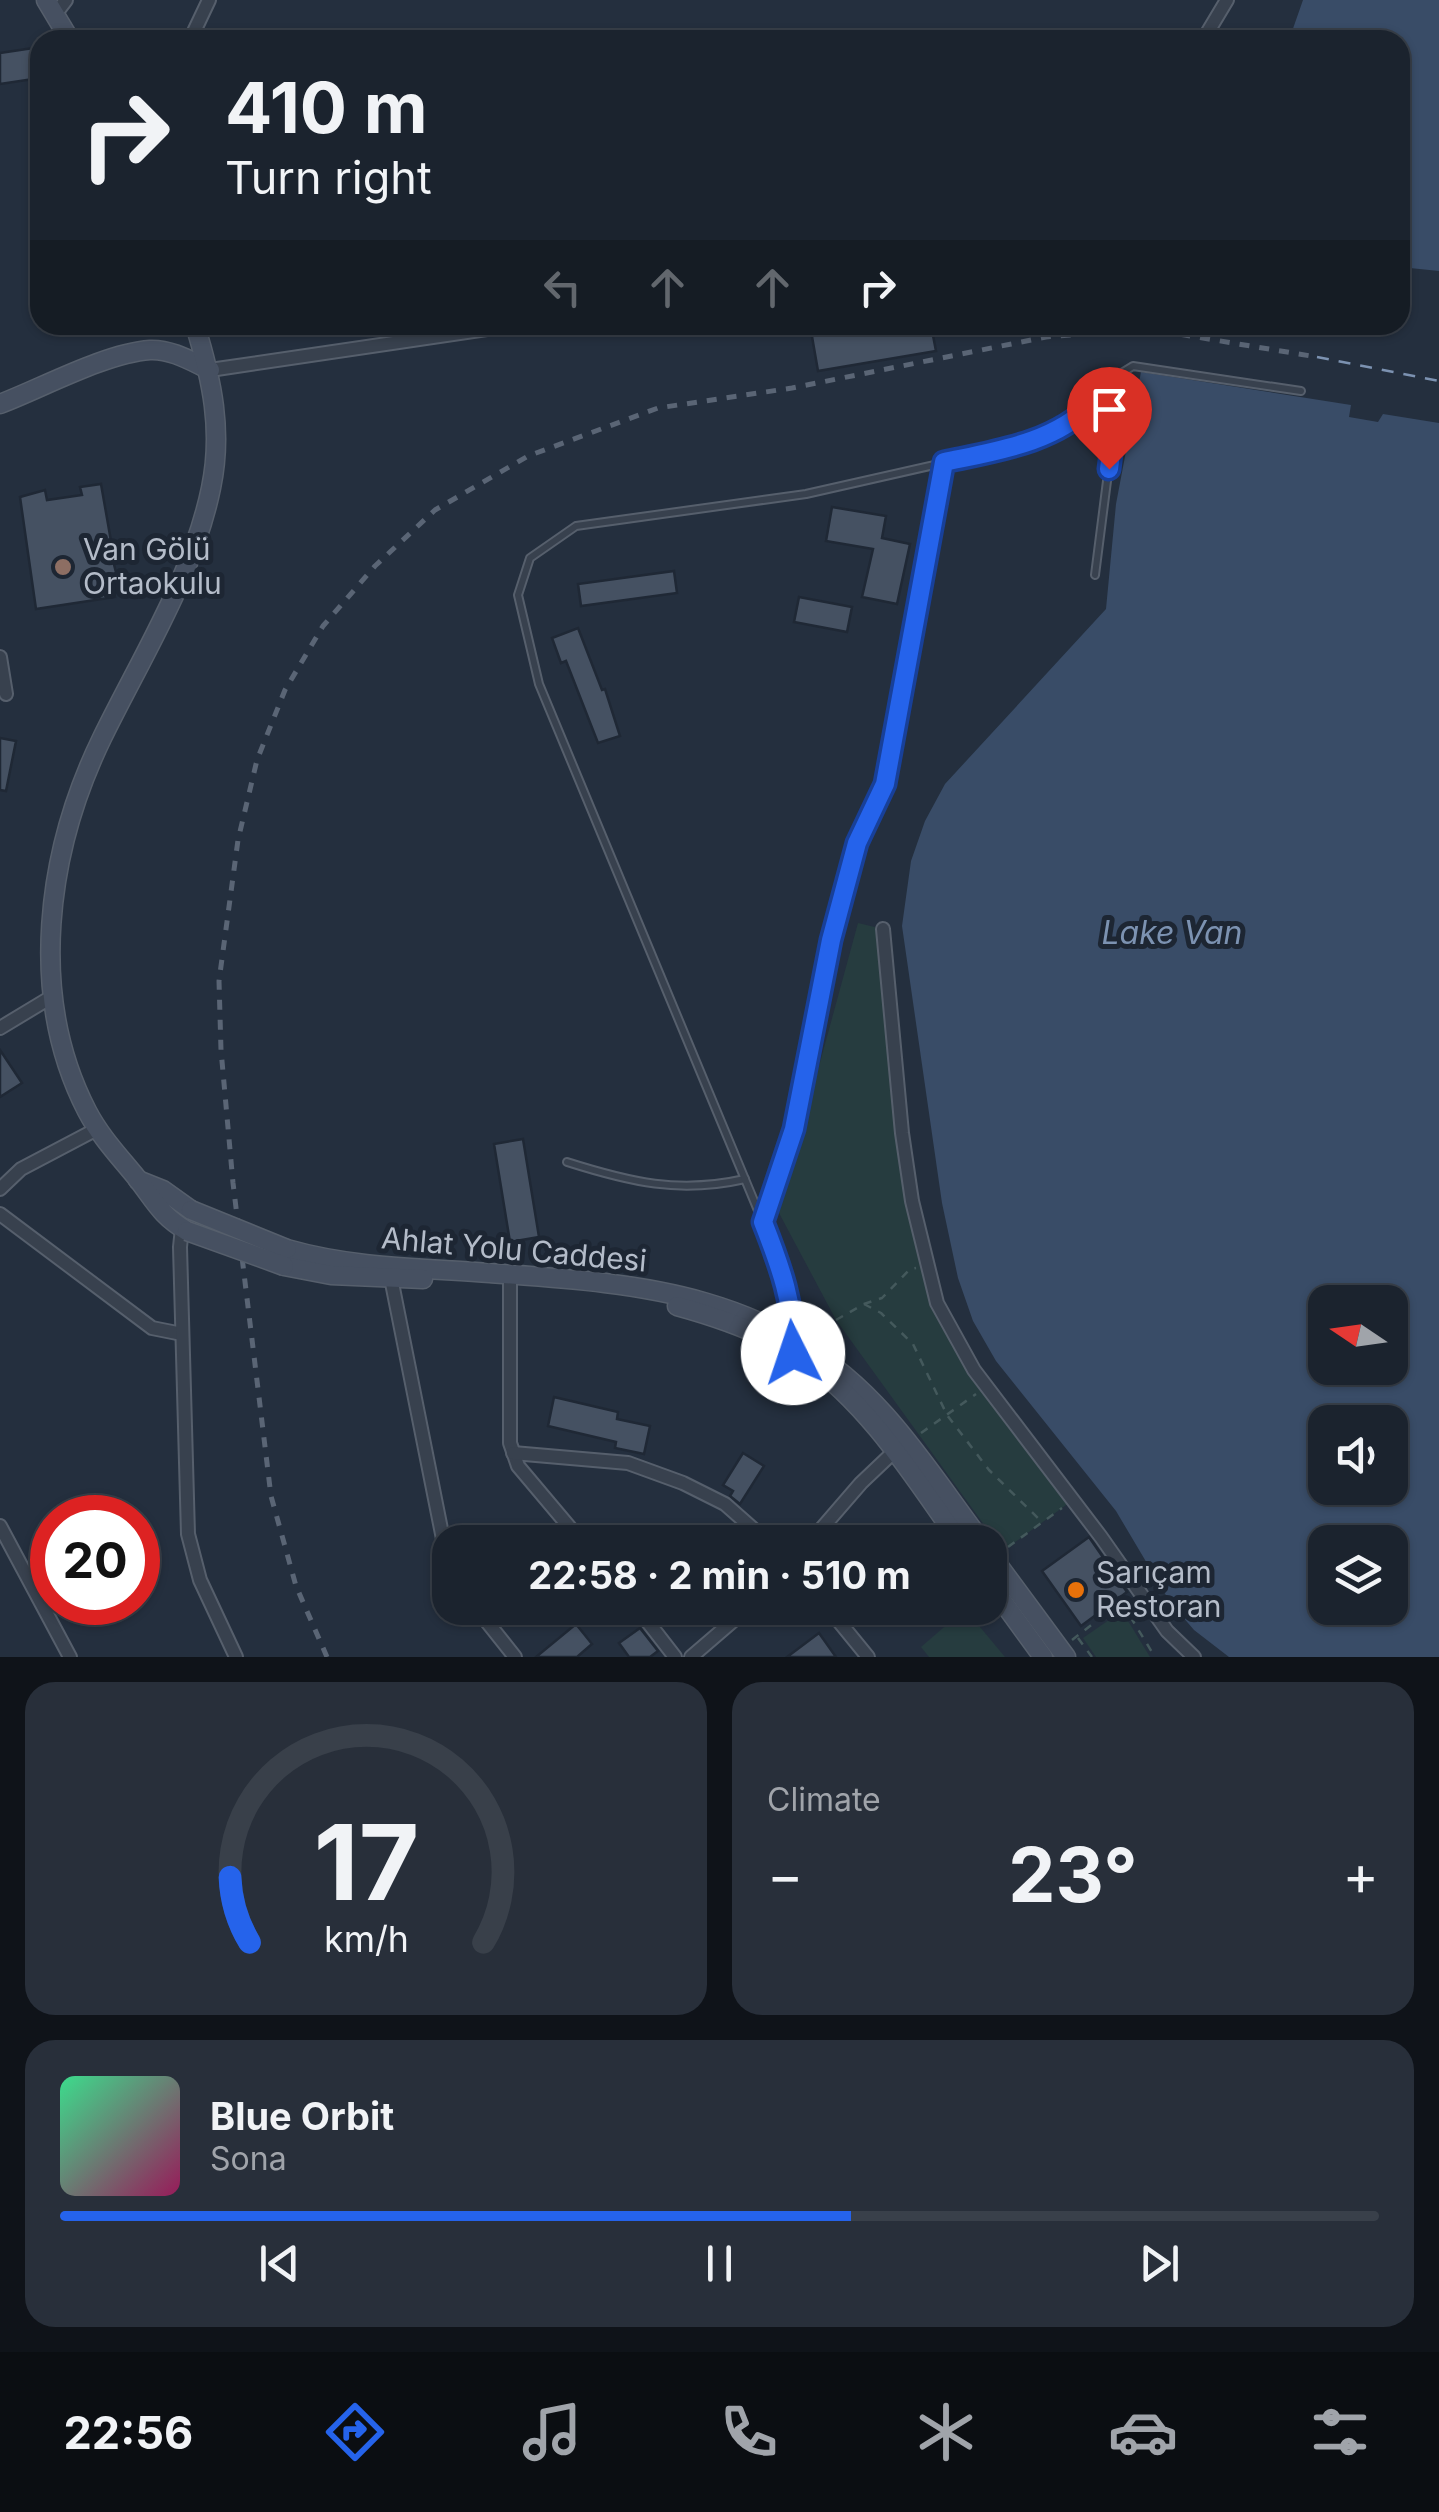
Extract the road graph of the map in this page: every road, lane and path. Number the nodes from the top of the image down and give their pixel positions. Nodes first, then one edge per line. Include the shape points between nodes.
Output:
1 (209, 0) edge
2 (1226, 0) edge
3 (56, 4) edge
4 (66, 30) edge
5 (195, 30) edge
6 (1209, 30) edge
7 (198, 335) edge
8 (448, 335) edge
9 (210, 370) junction
10 (1302, 391) dead end
11 (1093, 403) junction
12 (0, 404) edge
13 (944, 462) junction
14 (1096, 574) dead end
15 (0, 657) edge
16 (6, 694) dead end
17 (884, 929) dead end
18 (53, 996) junction
19 (0, 1028) edge
20 (96, 1129) junction
21 (568, 1162) dead end
22 (745, 1179) junction
23 (138, 1180) junction
24 (0, 1189) edge
25 (0, 1214) edge
26 (763, 1222) junction
27 (185, 1229) junction
28 (286, 1258) junction
29 (928, 1269) junction
30 (391, 1278) junction
31 (510, 1280) junction
32 (864, 1304) junction
33 (836, 1320) dead end
34 (182, 1334) junction
35 (794, 1346) junction
36 (987, 1386) junction
37 (947, 1415) junction
38 (907, 1442) junction
39 (514, 1453) junction
40 (1073, 1500) junction
41 (1043, 1523) junction
42 (440, 1525) edge
43 (568, 1525) edge
44 (749, 1525) edge
45 (824, 1525) edge
46 (951, 1525) edge
47 (969, 1525) edge
48 (0, 1526) edge
49 (1007, 1545) edge
50 (1007, 1588) edge
51 (1138, 1589) junction
52 (1009, 1595) junction
53 (1122, 1602) junction
54 (490, 1625) edge
55 (650, 1625) edge
56 (728, 1625) edge
57 (842, 1625) edge
58 (1077, 1636) junction
59 (1067, 1650) edge
60 (70, 1657) edge
61 (236, 1657) edge
62 (515, 1657) edge
63 (675, 1657) edge
64 (691, 1657) edge
65 (868, 1657) edge
66 (1043, 1657) edge
67 (1092, 1657) edge
68 (1155, 1657) edge
69 (1194, 1657) edge

1 - 5 street
2 - 6 street
3 - 4 street
7 - 9 street
8 - 9 street
9 - 12 street via 150,350 113,358
9 - 18 street via 216,405 211,487 184,566 100,742 66,833 51,931
10 - 11 lane via 1134,366
11 - 13 lane via 1079,418 1027,444
11 - 14 lane via 1113,434
13 - 22 lane via 806,494 576,526 530,558 518,595 539,684
13 - 26 lane via 885,784 857,843 794,1129
15 - 16 street
17 - 29 street via 902,1134
18 - 19 street
18 - 20 street via 77,1092
20 - 23 street
20 - 24 street via 22,1169
21 - 22 lane via 652,1184
22 - 26 lane
23 - 27 street via 154,1206
23 - 28 street, Ahlat Yolu Caddesi, bridge
25 - 34 street via 152,1328
26 - 35 lane via 784,1273
27 - 28 street, bridge
27 - 34 street
28 - 30 street, Ahlat Yolu Caddesi via 331,1275
28 - 31 street, Ahlat Yolu Caddesi
29 - 32 path via 910,1269 882,1298
29 - 36 street via 951,1333
30 - 31 street, Ahlat Yolu Caddesi
30 - 42 street
31 - 35 street, Ahlat Yolu Caddesi via 628,1294
31 - 39 street
32 - 33 path
32 - 37 path via 913,1344
34 - 61 street via 190,1549
35 - 38 street, Ahlat Yolu Caddesi
36 - 37 path
36 - 40 street
37 - 38 path
37 - 41 path via 989,1470
38 - 45 street
38 - 46 street, Ahlat Yolu Caddesi
38 - 47 street, Ahlat Yolu Caddesi
39 - 43 street
39 - 44 street via 628,1463 725,1504
40 - 41 path
40 - 51 street
41 - 49 path
48 - 60 street
50 - 52 street
51 - 53 path
51 - 69 street
52 - 59 street
52 - 66 street
53 - 58 path
53 - 68 path
54 - 62 street
55 - 63 street
56 - 64 street
57 - 65 street
58 - 59 path
58 - 67 path

